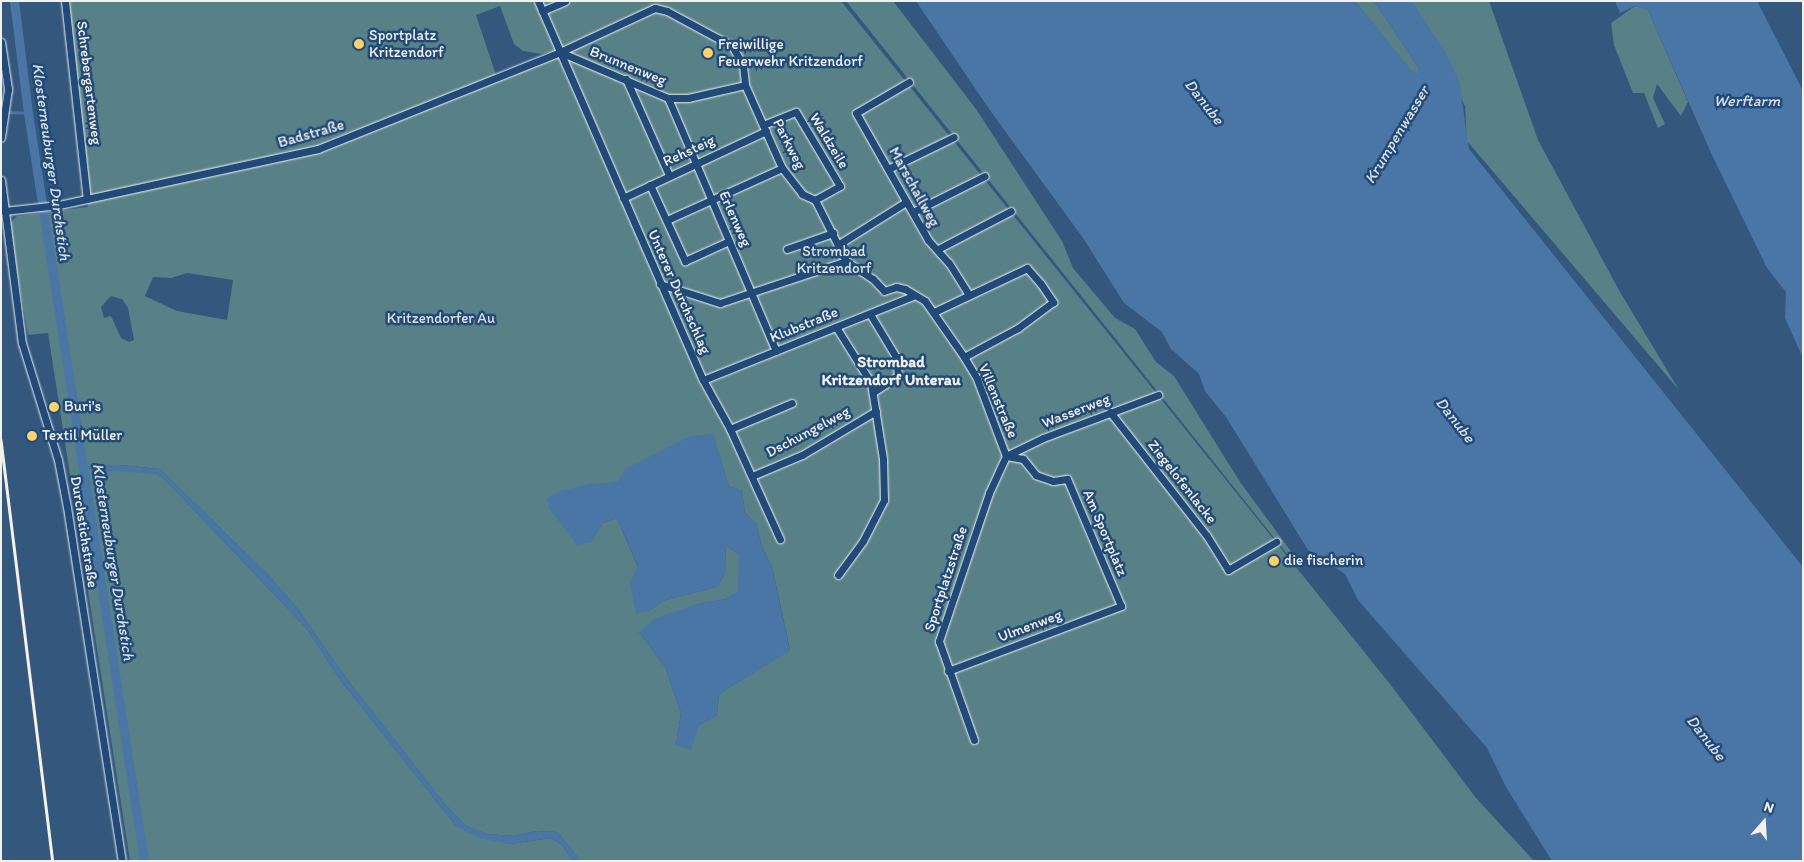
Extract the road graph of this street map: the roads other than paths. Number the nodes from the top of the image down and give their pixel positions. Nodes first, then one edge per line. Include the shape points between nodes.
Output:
1 (65, 1) edge
2 (538, 1) edge
3 (565, 1) edge
4 (542, 11) junction
5 (1, 42) edge
6 (560, 52) junction
7 (626, 79) junction
8 (909, 82) dead end
9 (746, 85) junction
10 (668, 98) junction
11 (796, 112) joint
12 (765, 128) junction
13 (1, 137) edge
14 (954, 137) dead end
15 (695, 164) junction
16 (782, 168) junction
17 (888, 169) junction
18 (669, 175) junction
19 (985, 176) dead end
20 (1, 180) edge
21 (650, 185) junction
22 (623, 198) junction
23 (87, 199) junction
24 (815, 200) junction
25 (712, 202) junction
26 (906, 202) junction
27 (4, 211) junction
28 (1011, 211) dead end
29 (913, 212) junction
30 (667, 220) junction
31 (833, 232) junction
32 (729, 241) junction
33 (839, 244) junction
34 (787, 249) dead end
35 (938, 249) junction
36 (846, 261) junction
37 (660, 284) junction
38 (752, 292) junction
39 (915, 295) junction
40 (969, 295) junction
41 (934, 312) junction
42 (870, 314) junction
43 (836, 327) junction
44 (776, 351) junction
45 (964, 357) junction
46 (703, 380) junction
47 (873, 392) junction
48 (1158, 395) dead end
49 (792, 402) dead end
50 (876, 411) junction
51 (1110, 412) junction
52 (730, 429) junction
53 (1006, 456) junction
54 (752, 476) junction
55 (780, 539) dead end
56 (1276, 542) dead end
57 (838, 575) dead end
58 (1121, 606) joint
59 (948, 671) junction
60 (974, 740) dead end
61 (122, 861) edge

1 - 23 street, Schrebergartenweg
2 - 4 street, Unterer Durchschlag
3 - 4 street
4 - 6 street, Unterer Durchschlag
5 - 13 street via 8,89
6 - 7 street, Brunnenweg
6 - 9 street, Badstraße via 655,8 732,46 743,65
6 - 22 street, Unterer Durchschlag
6 - 23 street, Badstraße via 318,149
7 - 10 street, Brunnenweg
7 - 18 street
8 - 17 street, Marschallweg via 856,113
9 - 10 street, Brunnenweg via 688,98
9 - 12 street, Parkweg
10 - 15 street, Erlenweg
11 - 12 street, Rehsteig
11 - 24 street, Waldzeile via 840,186
12 - 15 street, Rehsteig
12 - 16 street, Parkweg
14 - 17 street
15 - 18 street, Rehsteig
15 - 25 street, Erlenweg
16 - 24 street, Parkweg via 802,194
16 - 25 street
17 - 26 street, Marschallweg
18 - 21 street, Rehsteig
19 - 29 street
20 - 27 street, Durchstichstraße
21 - 22 street, Rehsteig
21 - 30 street
22 - 37 street, Unterer Durchschlag
23 - 27 street, Badstraße via 59,206
24 - 31 street, Parkweg
25 - 30 street
25 - 32 street, Erlenweg
26 - 29 street, Marschallweg
26 - 33 street
27 - 61 street, Durchstichstraße via 22,343 58,460 67,507
28 - 35 street
29 - 35 street, Marschallweg via 928,240
30 - 32 street via 685,261
31 - 33 street, Parkweg
31 - 34 street
32 - 38 street, Erlenweg
33 - 36 street, Parkweg
35 - 40 street, Marschallweg
36 - 38 street
36 - 39 street via 873,278 884,291 896,287
37 - 38 street via 720,303
37 - 46 street, Unterer Durchschlag
38 - 44 street, Erlenweg
39 - 41 street, Villenstraße
39 - 42 street, Klubstraße
40 - 41 street
40 - 45 street via 1027,268 1053,302 1018,328
41 - 45 street, Villenstraße
42 - 43 street, Klubstraße
42 - 47 street via 896,357 898,376
43 - 44 street, Klubstraße
43 - 47 street via 871,383
44 - 46 street, Klubstraße
45 - 53 street, Villenstraße
46 - 52 street, Unterer Durchschlag
47 - 50 street
48 - 51 street, Wasserweg
49 - 52 street
50 - 54 street, Dschungelweg via 802,454
50 - 57 street via 884,459 884,500 863,540
51 - 53 street, Wasserweg
51 - 56 street, Ziegelofenlacke via 1207,536 1228,570
52 - 54 street, Unterer Durchschlag
53 - 58 street, Am Sportplatz via 1023,460 1036,475 1053,481 1067,479
53 - 59 street, Sportplatzstraße via 989,493 939,641
54 - 55 street, Unterer Durchschlag
58 - 59 street, Ulmenweg
59 - 60 street, Sportplatzstraße

